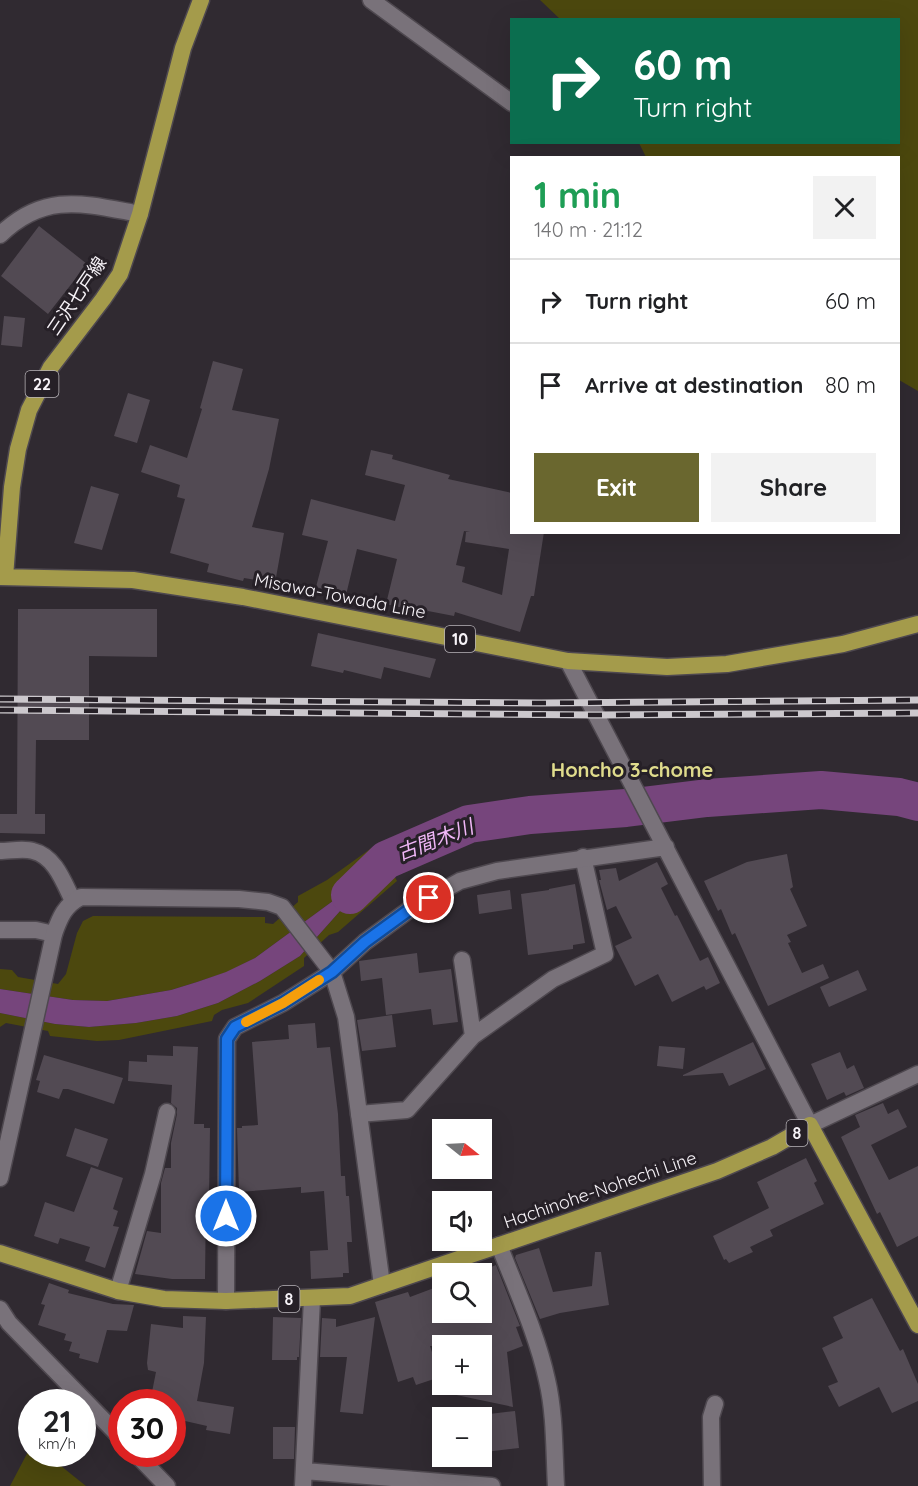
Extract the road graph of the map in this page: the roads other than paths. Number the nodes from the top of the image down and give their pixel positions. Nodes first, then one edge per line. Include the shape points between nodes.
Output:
1 (201, 0) edge
2 (373, 1) edge
3 (510, 102) edge
4 (140, 214) junction
5 (2, 229) edge
6 (2, 577) edge
7 (918, 624) edge
8 (568, 661) junction
9 (663, 840) junction
10 (0, 851) edge
11 (584, 857) junction
12 (73, 901) junction
13 (0, 930) edge
14 (54, 934) junction
15 (462, 960) dead end
16 (328, 966) junction
17 (473, 1036) junction
18 (918, 1074) edge
19 (167, 1112) dead end
20 (359, 1114) junction
21 (810, 1125) junction
22 (0, 1178) edge
23 (499, 1245) junction
24 (0, 1253) edge
25 (382, 1285) junction
26 (118, 1291) junction
27 (312, 1299) junction
28 (226, 1301) junction
29 (0, 1309) edge
30 (918, 1325) edge
31 (715, 1404) dead end
32 (108, 1425) edge
33 (149, 1467) edge
34 (304, 1478) edge
35 (167, 1486) edge
36 (491, 1486) edge
37 (556, 1486) edge
38 (712, 1486) edge

1 - 4 main road, 三沢七戸線 / 22 via 183,48
2 - 3 street
4 - 5 street via 62,203 35,209
4 - 6 main road, 三沢七戸線 / 22 via 120,274 51,367 29,410 18,449
6 - 8 main road, Misawa-Towada Line / 10 via 133,580 243,597
7 - 8 main road, Misawa-Towada Line / 10 via 843,644 727,664 667,667
8 - 9 street
9 - 11 street
9 - 21 street
10 - 12 street via 33,850 46,857
11 - 16 street via 460,881 413,907
11 - 17 street via 605,954 553,980
12 - 14 street via 62,912
12 - 16 street via 81,897 268,902 282,907
13 - 14 street
14 - 22 street
15 - 17 street
16 - 20 street via 346,1017
16 - 28 street via 283,1003 235,1027 227,1039
17 - 20 street via 407,1110
18 - 21 street
19 - 26 street
20 - 25 street
21 - 23 main road, Hachinohe-Nohechi Line / 8 via 717,1171
21 - 30 main road, 8
23 - 25 main road, Hachinohe-Nohechi Line / 8
23 - 37 street via 547,1379 553,1409
24 - 26 main road, Hachinohe-Nohechi Line / 8
25 - 27 main road, Hachinohe-Nohechi Line / 8 via 350,1296
26 - 28 main road, Hachinohe-Nohechi Line / 8 via 164,1299
27 - 28 main road, Hachinohe-Nohechi Line / 8
27 - 34 street
29 - 32 street
31 - 38 street via 711,1417
33 - 35 street
34 - 36 street

